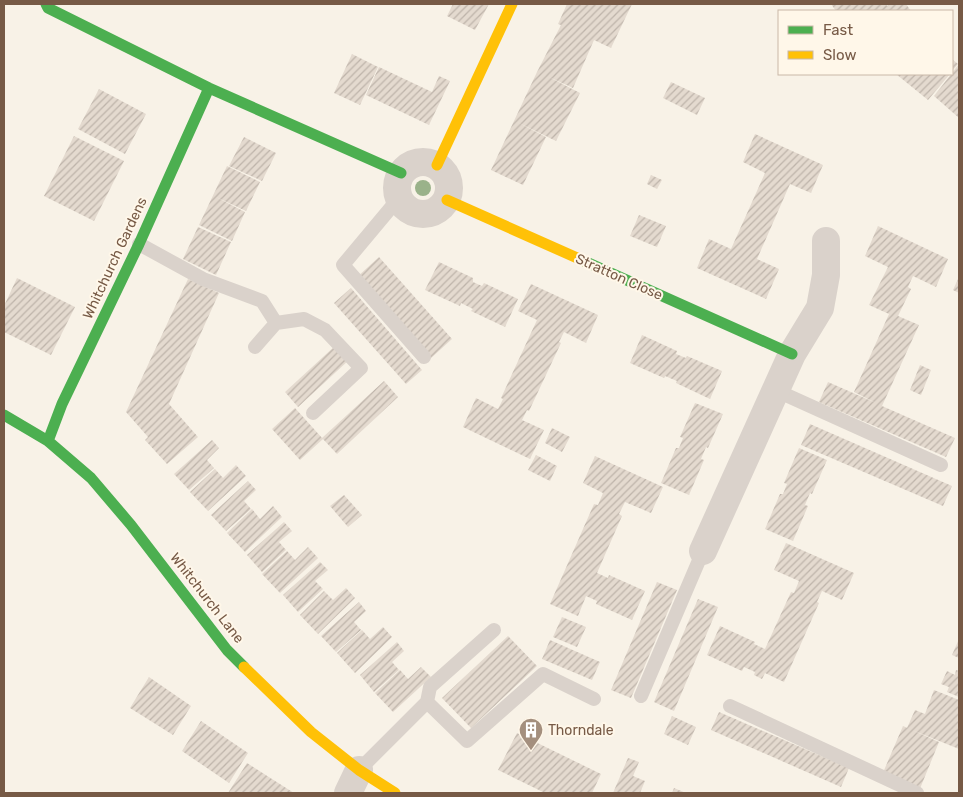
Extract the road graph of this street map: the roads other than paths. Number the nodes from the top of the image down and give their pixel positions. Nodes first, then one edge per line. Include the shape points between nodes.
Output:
1 (46, 4) edge
2 (512, 4) edge
3 (209, 88) junction
4 (437, 165) junction
5 (400, 186) junction
6 (447, 200) junction
7 (826, 241) dead end
8 (139, 244) junction
9 (276, 323) junction
10 (255, 347) dead end
11 (792, 354) junction
12 (424, 356) dead end
13 (775, 390) junction
14 (313, 413) dead end
15 (4, 414) edge
16 (48, 441) junction
17 (942, 465) dead end
18 (703, 550) joint
19 (494, 630) dead end
20 (641, 696) dead end
21 (594, 699) dead end
22 (427, 702) junction
23 (730, 706) dead end
24 (354, 782) edge
25 (395, 793) edge
26 (917, 793) edge

1 - 3 street via 48,8
2 - 4 street
3 - 5 street
3 - 8 street, Whitchurch Gardens
4 - 5 street via 422,161 414,163
4 - 6 street via 450,184
5 - 6 street via 410,211 418,214 435,211
5 - 12 lane via 343,266
6 - 11 street, Stratton Close
7 - 11 street via 826,275 820,308
8 - 9 lane via 203,279 262,301
8 - 16 street, Whitchurch Gardens via 62,404
9 - 10 lane
9 - 14 lane via 304,319 325,330 362,368
11 - 13 street
13 - 17 lane
13 - 18 street
15 - 16 street, Whitchurch Lane
16 - 24 street, Whitchurch Lane via 91,478 227,650 311,732
18 - 20 lane
19 - 22 lane via 430,687
21 - 22 lane via 543,674 467,741
22 - 24 lane
23 - 26 lane
24 - 25 street, Whitchurch Lane

